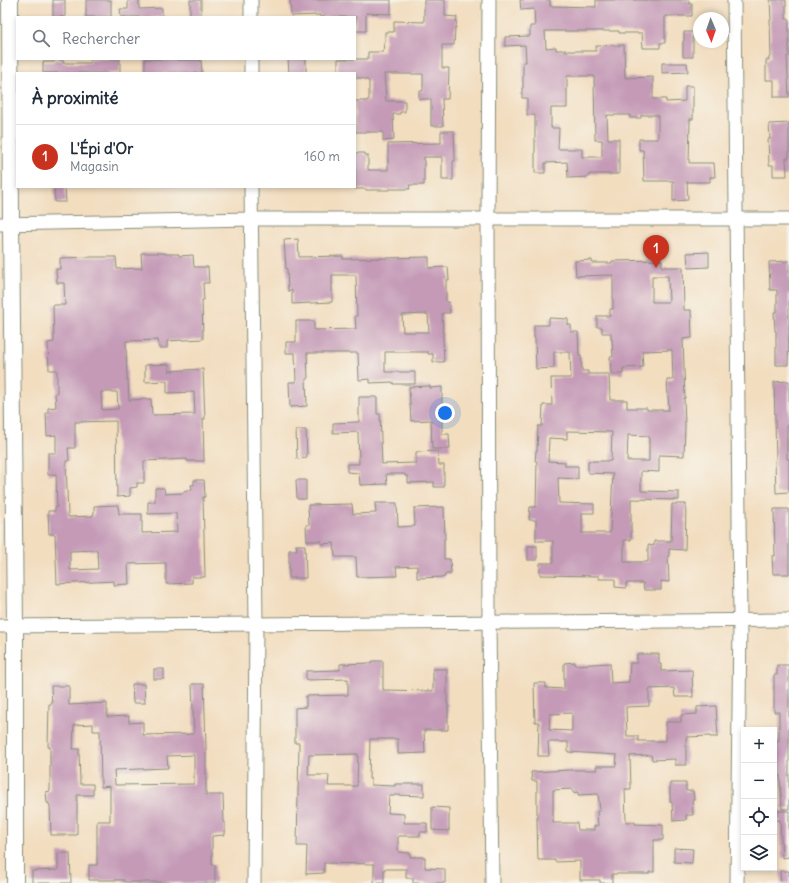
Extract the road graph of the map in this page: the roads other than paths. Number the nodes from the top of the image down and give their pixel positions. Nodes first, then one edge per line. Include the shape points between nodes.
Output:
1 (10, 0) edge
2 (251, 0) edge
3 (489, 0) edge
4 (734, 0) edge
5 (251, 16) edge
6 (251, 60) edge
7 (251, 72) edge
8 (251, 188) edge
9 (252, 219) junction
10 (488, 219) junction
11 (737, 219) junction
12 (789, 219) edge
13 (5, 224) edge
14 (740, 620) junction
15 (789, 620) edge
16 (489, 623) junction
17 (256, 624) junction
18 (7, 626) edge
19 (15, 883) edge
20 (254, 883) edge
21 (492, 883) edge
22 (737, 883) edge

1 - 13 street
2 - 5 street
3 - 10 street
4 - 11 street
6 - 7 street
8 - 9 street
9 - 10 street
9 - 13 street
9 - 17 street
10 - 11 street
10 - 16 street
11 - 12 street
11 - 14 street
13 - 18 street
14 - 15 street
14 - 16 street
14 - 22 street
16 - 17 street
16 - 21 street
17 - 18 street
17 - 20 street
18 - 19 street

